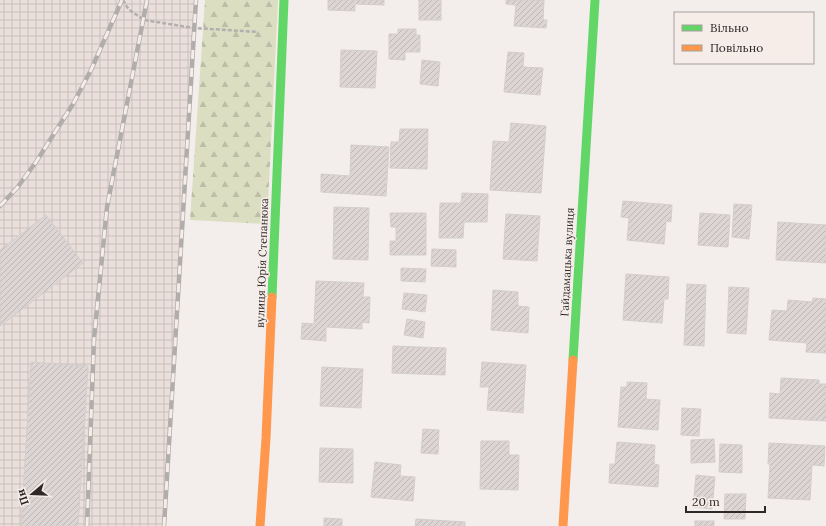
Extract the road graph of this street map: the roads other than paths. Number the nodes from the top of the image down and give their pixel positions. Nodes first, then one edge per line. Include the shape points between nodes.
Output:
1 (284, 0) edge
2 (595, 0) edge
3 (260, 526) edge
4 (563, 526) edge

1 - 3 street, вулиця Юрія Степанюка
2 - 4 street, Гайдамацька вулиця

